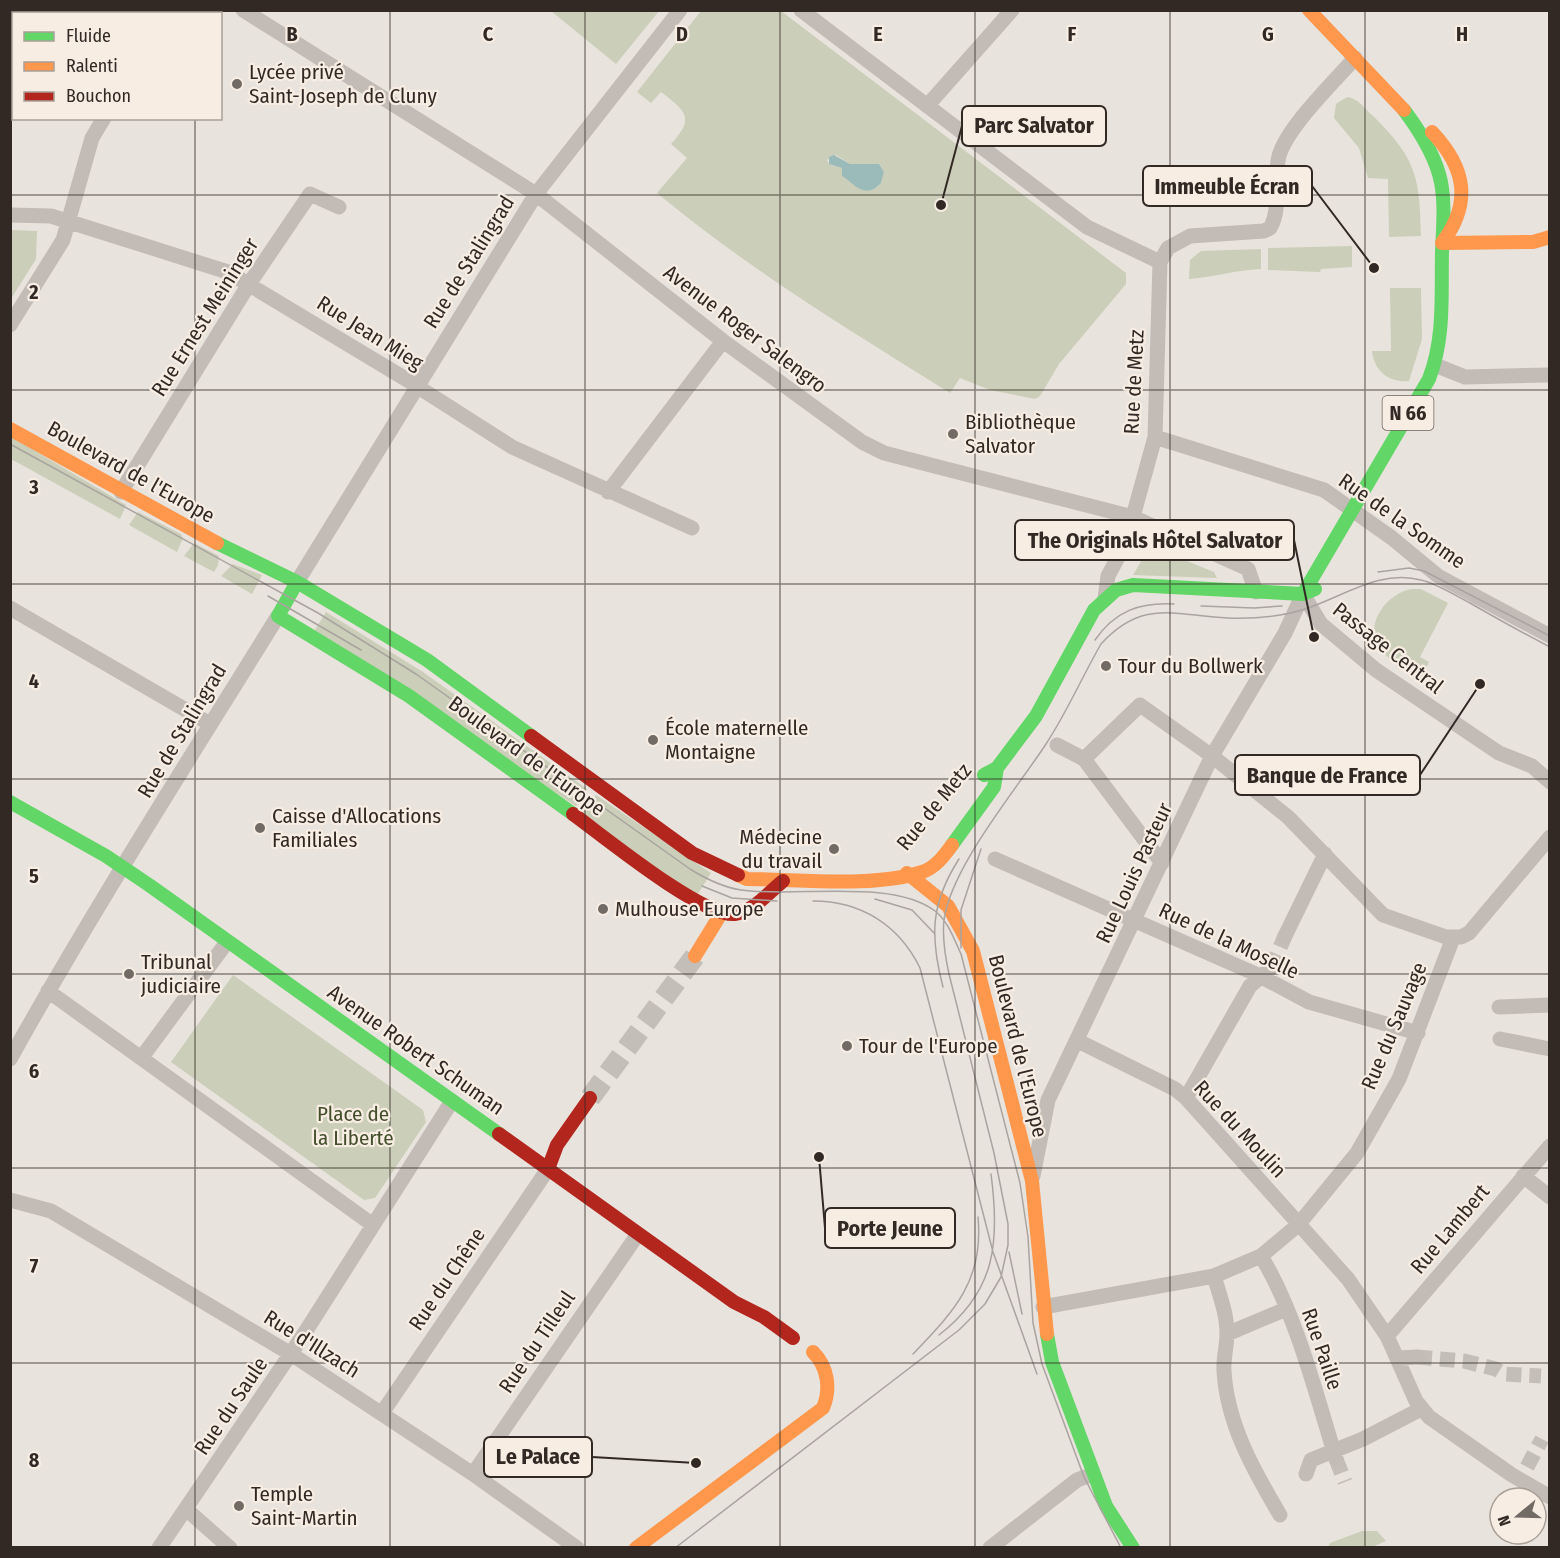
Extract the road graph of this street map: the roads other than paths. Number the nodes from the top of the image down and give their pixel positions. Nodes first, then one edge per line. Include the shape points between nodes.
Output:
1 (243, 10) edge
2 (680, 10) edge
3 (801, 10) edge
4 (1309, 10) edge
5 (1007, 12) edge
6 (1355, 58) junction
7 (927, 106) junction
8 (104, 120) edge
9 (536, 194) junction
10 (339, 207) dead end
11 (10, 214) edge
12 (67, 220) junction
13 (1550, 237) edge
14 (1442, 243) junction
15 (1160, 262) junction
16 (249, 284) junction
17 (10, 325) edge
18 (723, 341) junction
19 (1435, 365) junction
20 (1550, 375) edge
21 (416, 386) junction
22 (10, 429) edge
23 (1155, 437) junction
24 (121, 492) junction
25 (608, 492) junction
26 (1351, 508) junction
27 (1133, 517) junction
28 (692, 528) dead end
29 (297, 582) junction
30 (1256, 592) junction
31 (1303, 594) junction
32 (1105, 598) junction
33 (10, 608) edge
34 (278, 616) junction
35 (1550, 636) edge
36 (210, 724) junction
37 (1057, 745) dead end
38 (1212, 756) junction
39 (1084, 759) junction
40 (997, 768) junction
41 (1550, 782) edge
42 (977, 784) dead end
43 (10, 802) edge
44 (960, 810) dead end
45 (1549, 838) edge
46 (1325, 854) junction
47 (995, 859) dead end
48 (1162, 863) junction
49 (123, 868) junction
50 (907, 873) junction
51 (783, 881) junction
52 (722, 912) junction
53 (1134, 920) junction
54 (1286, 936) tunnel mouth
55 (1453, 938) junction
56 (227, 942) junction
57 (694, 956) tunnel mouth
58 (1266, 972) junction
59 (48, 991) junction
60 (1550, 1005) edge
61 (1499, 1007) dead end
62 (1418, 1033) junction
63 (1500, 1039) dead end
64 (1078, 1041) junction
65 (1550, 1049) edge
66 (142, 1057) junction
67 (10, 1059) edge
68 (590, 1098) tunnel mouth
69 (1186, 1098) junction
70 (452, 1101) junction
71 (1548, 1149) edge
72 (548, 1169) junction
73 (1523, 1176) junction
74 (1032, 1181) junction
75 (1550, 1197) edge
76 (10, 1200) edge
77 (373, 1225) junction
78 (1298, 1225) junction
79 (638, 1234) junction
80 (1261, 1256) junction
81 (1214, 1276) junction
82 (1043, 1307) junction
83 (1286, 1309) junction
84 (1227, 1334) junction
85 (1387, 1336) junction
86 (793, 1338) dead end
87 (291, 1354) junction
88 (816, 1354) dead end
89 (1417, 1357) tunnel mouth
90 (1399, 1358) junction
91 (1421, 1409) junction
92 (382, 1413) junction
93 (1335, 1455) junction
94 (473, 1474) junction
95 (1093, 1474) junction
96 (1306, 1474) dead end
97 (1550, 1497) edge
98 (186, 1509) junction
99 (1280, 1515) dead end
100 (159, 1548) edge
101 (230, 1548) edge
102 (577, 1548) edge
103 (636, 1548) edge
104 (990, 1548) edge
105 (1133, 1548) edge

1 - 9 street, Avenue Roger Salengro
2 - 9 street, Rue de Stalingrad
3 - 7 street
4 - 6 main road, N 66
5 - 7 street
6 - 14 main road, N 66 via 1412,120 1431,151 1440,176
6 - 15 street, Rue de Metz via 1284,144 1276,173 1276,212 1270,228 1190,236 1168,248
7 - 15 street via 1088,227
8 - 12 street via 92,138
9 - 18 street, Avenue Roger Salengro
9 - 21 street, Rue de Stalingrad
10 - 16 street, Rue Ernest Meininger via 310,194
11 - 12 street, Rue Jean Mieg
12 - 16 street, Rue Jean Mieg via 228,272
12 - 17 street via 63,240
13 - 14 main road via 1533,242
14 - 19 main road, Rue Louis Pasteur / N 66 via 1442,342
15 - 23 street, Rue de Metz
16 - 21 street, Rue Jean Mieg
16 - 24 street, Rue Ernest Meininger
18 - 25 street
18 - 27 street, Avenue Roger Salengro via 839,427 884,453
19 - 20 street via 1466,377
19 - 26 main road, Rue Louis Pasteur / N 66
21 - 25 street, Rue Jean Mieg via 512,447
21 - 29 street, Rue de Stalingrad
22 - 24 main road, Boulevard de l'Europe
23 - 26 street, Rue de la Somme via 1323,490
23 - 27 street, Rue de Metz
24 - 29 main road, Boulevard de l'Europe
25 - 28 street, Rue Jean Mieg
26 - 31 main road, Rue Louis Pasteur
26 - 35 street, Rue de la Somme via 1438,576
27 - 30 street, Avenue Roger Salengro via 1248,569
27 - 32 street, Rue de Metz via 1126,542 1108,576
29 - 34 main road
29 - 51 main road, Boulevard de l'Europe via 427,660 692,853 747,879
30 - 31 main road
30 - 32 main road via 1133,585
31 - 38 street, Rue Louis Pasteur via 1285,633
31 - 41 street, Passage Central via 1321,624 1376,670 1499,753 1532,766
32 - 40 main road, Rue de Metz via 1094,610 1036,716
33 - 36 street
34 - 36 street, Rue de Stalingrad
34 - 52 main road, Boulevard de l'Europe via 409,696 697,903
36 - 49 street, Rue de Stalingrad
37 - 39 street
38 - 39 street via 1140,705
38 - 46 street via 1288,817
38 - 48 street, Rue Louis Pasteur
39 - 48 street
40 - 42 main road, Rue de Metz via 982,776
40 - 50 main road, Rue de Metz via 994,787 948,851 922,872
43 - 49 main road, Avenue Robert Schuman
44 - 50 main road, Rue de Metz via 939,840
45 - 55 street via 1469,933
46 - 54 street
46 - 55 street via 1383,915
47 - 53 street, Rue de la Moselle
48 - 53 street, Rue Louis Pasteur
49 - 56 main road, Avenue Robert Schuman
49 - 59 street, Rue de Stalingrad
50 - 51 main road, Boulevard de l'Europe via 876,880
50 - 74 main road, Boulevard de l'Europe via 939,896 960,919 972,951
51 - 52 main road, Boulevard de l'Europe via 747,912
52 - 57 main road
53 - 58 street, Rue de la Moselle
53 - 64 street, Rue Louis Pasteur
55 - 62 street, Rue du Sauvage
56 - 66 street
56 - 70 main road, Avenue Robert Schuman
58 - 62 street, Rue de la Moselle via 1309,1002
58 - 69 street via 1250,986
59 - 66 street
59 - 67 street, Rue de Stalingrad
60 - 61 street
62 - 78 street, Rue du Sauvage via 1399,1079 1357,1153
63 - 65 street
64 - 69 street, Rue du Moulin
64 - 74 street, Rue Louis Pasteur via 1048,1100
66 - 77 street
68 - 72 main road via 556,1145
69 - 78 street, Rue du Moulin
70 - 72 main road, Avenue Robert Schuman
70 - 77 street
71 - 73 street, Rue Lambert
72 - 79 main road, Avenue Robert Schuman
72 - 92 street, Rue du Chêne
73 - 75 street
73 - 85 street, Rue Lambert
74 - 82 main road, Boulevard de l'Europe
76 - 87 street, Rue d'Illzach via 51,1211
77 - 87 street, Rue du Saule
78 - 80 street, Rue du Sauvage
78 - 85 street, Rue du Moulin via 1348,1279
79 - 86 main road, Avenue Robert Schuman
79 - 94 street, Rue du Tilleul
80 - 81 street, Rue du Sauvage
80 - 83 street, Rue Paille via 1273,1274
81 - 82 street, Rue du Sauvage
81 - 84 street via 1224,1306
82 - 95 main road, Boulevard de l'Europe via 1052,1362
83 - 84 street
83 - 93 street, Rue Paille
84 - 99 street via 1223,1370 1232,1413 1248,1461
85 - 90 street, Rue du Moulin
87 - 92 street, Rue d'Illzach
87 - 98 street, Rue du Saule
88 - 103 main road via 829,1387 823,1408
89 - 90 street
90 - 91 street, Rue du Moulin
91 - 93 street
91 - 97 street via 1523,1473
92 - 94 street, Rue d'Illzach
93 - 96 street via 1311,1460
94 - 102 street, Rue d'Illzach
95 - 104 street via 1077,1480
95 - 105 main road, Boulevard de l'Europe
98 - 100 street, Rue du Saule
98 - 101 street

